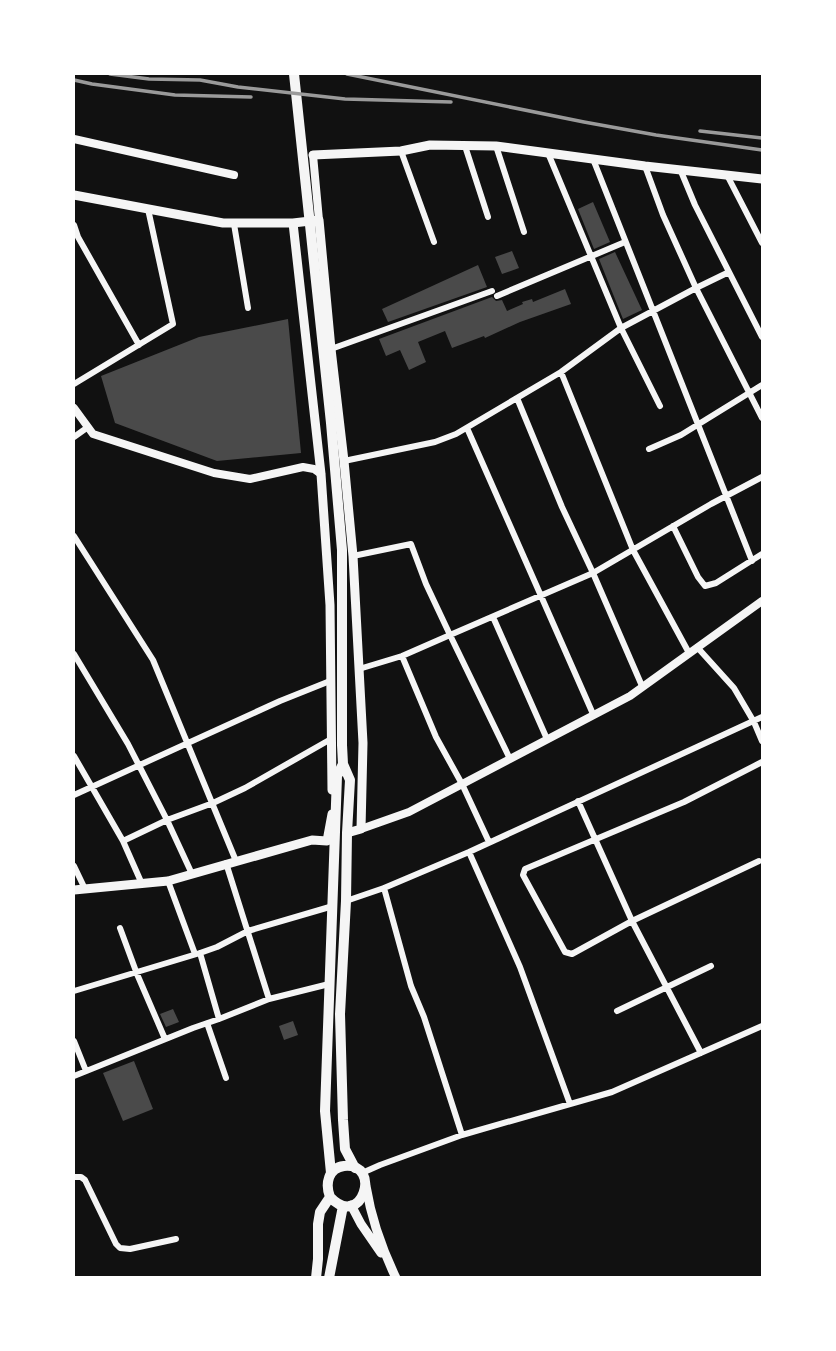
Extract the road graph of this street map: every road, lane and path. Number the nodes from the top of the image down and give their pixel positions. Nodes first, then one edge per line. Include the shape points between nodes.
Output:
1 (294, 74) edge
2 (74, 139) edge
3 (465, 146) junction
4 (496, 146) junction
5 (401, 151) junction
6 (548, 153) junction
7 (313, 155) joint
8 (593, 159) junction
9 (645, 166) junction
10 (680, 169) junction
11 (234, 175) dead end
12 (727, 175) junction
13 (762, 179) edge
14 (74, 194) edge
15 (148, 209) junction
16 (488, 217) dead end
17 (319, 220) junction
18 (293, 223) junction
19 (234, 224) junction
20 (74, 225) edge
21 (524, 232) dead end
22 (434, 242) dead end
23 (625, 242) junction
24 (762, 243) edge
25 (592, 257) junction
26 (729, 271) junction
27 (696, 288) junction
28 (248, 308) dead end
29 (653, 312) junction
30 (621, 328) junction
31 (762, 337) edge
32 (139, 345) junction
33 (331, 349) junction
34 (561, 372) junction
35 (74, 384) edge
36 (762, 385) edge
37 (749, 393) junction
38 (517, 398) junction
39 (337, 400) junction
40 (314, 402) junction
41 (660, 406) dead end
42 (74, 408) edge
43 (762, 418) edge
44 (698, 425) junction
45 (88, 427) junction
46 (467, 428) junction
47 (74, 437) edge
48 (649, 449) dead end
49 (344, 461) junction
50 (321, 474) junction
51 (762, 477) edge
52 (727, 497) junction
53 (673, 526) junction
54 (74, 536) edge
55 (633, 550) junction
56 (762, 554) edge
57 (353, 556) junction
58 (752, 561) junction
59 (593, 573) junction
60 (541, 597) junction
61 (762, 601) edge
62 (493, 617) junction
63 (450, 635) junction
64 (693, 650) junction
65 (74, 654) edge
66 (402, 656) junction
67 (359, 669) junction
68 (330, 681) junction
69 (642, 687) junction
70 (593, 715) junction
71 (762, 718) edge
72 (754, 722) junction
73 (331, 739) junction
74 (547, 739) junction
75 (762, 741) edge
76 (188, 743) junction
77 (74, 756) edge
78 (510, 759) junction
79 (762, 762) edge
80 (343, 764) junction
81 (139, 766) junction
82 (462, 784) junction
83 (92, 786) junction
84 (74, 795) edge
85 (578, 801) junction
86 (213, 803) junction
87 (167, 820) junction
88 (361, 828) junction
89 (347, 833) junction
90 (330, 840) junction
91 (122, 841) junction
92 (595, 841) junction
93 (489, 842) junction
94 (469, 852) junction
95 (759, 861) dead end
96 (231, 862) junction
97 (74, 866) edge
98 (192, 874) junction
99 (168, 881) junction
100 (142, 884) junction
101 (384, 887) junction
102 (85, 888) junction
103 (74, 890) edge
104 (346, 901) junction
105 (333, 906) junction
106 (632, 921) junction
107 (120, 928) dead end
108 (248, 931) junction
109 (198, 954) junction
110 (711, 967) dead end
111 (136, 974) junction
112 (329, 984) junction
113 (668, 988) junction
114 (74, 992) edge
115 (269, 999) junction
116 (617, 1011) dead end
117 (219, 1020) junction
118 (207, 1023) junction
119 (762, 1026) edge
120 (165, 1039) junction
121 (74, 1041) edge
122 (701, 1053) junction
123 (86, 1072) junction
124 (74, 1076) edge
125 (226, 1078) dead end
126 (570, 1104) junction
127 (461, 1135) junction
128 (358, 1171) junction
129 (331, 1173) junction
130 (74, 1177) edge
131 (366, 1186) junction
132 (330, 1197) junction
133 (347, 1206) junction
134 (176, 1239) dead end
135 (388, 1263) junction
136 (316, 1278) edge
137 (330, 1278) edge
138 (396, 1278) edge

1 - 80 highway via 342,550
2 - 11 street
3 - 4 main road
3 - 5 main road via 430,145
3 - 16 street
4 - 6 main road
4 - 21 street
5 - 7 main road
5 - 22 street
6 - 8 main road
6 - 25 street
7 - 17 street
8 - 9 main road
8 - 23 street
9 - 10 main road
9 - 27 street
10 - 12 main road
10 - 26 street
12 - 13 main road
12 - 24 street
14 - 15 main road
15 - 19 main road
15 - 32 street via 173,324
17 - 18 main road
17 - 33 main road
18 - 19 main road
18 - 40 main road
19 - 28 street
20 - 32 street
23 - 25 street
23 - 29 street
25 - 30 street
25 - 33 street
26 - 27 street
26 - 31 street
27 - 29 street
27 - 37 street
29 - 30 street
29 - 44 street
30 - 34 street
30 - 41 street
32 - 35 street
33 - 39 main road
34 - 38 street
34 - 55 street
36 - 37 street
37 - 43 street
37 - 44 street
38 - 46 street
38 - 59 street
39 - 40 main road
39 - 49 main road
40 - 50 main road
42 - 45 street
44 - 48 street
44 - 52 street
45 - 47 street
45 - 50 street via 93,433 250,480 303,467
46 - 49 street via 435,442
46 - 60 street
49 - 57 main road
50 - 68 main road
51 - 52 street
52 - 53 street
52 - 58 street
53 - 55 street
53 - 58 street via 705,586
54 - 76 street via 153,660
55 - 59 street
55 - 64 street
56 - 58 street
57 - 63 street via 411,544
57 - 67 main road
59 - 60 street
59 - 69 street
60 - 62 street
60 - 70 street
61 - 64 street
62 - 63 street
62 - 74 street
63 - 66 street
63 - 78 street
64 - 69 street
64 - 72 street via 734,688
65 - 81 street
66 - 67 street
66 - 82 street via 436,737
67 - 88 main road
68 - 73 main road
68 - 76 street
69 - 70 street
70 - 74 street
71 - 72 street
72 - 75 street
72 - 85 street
73 - 86 street
73 - 90 main road
74 - 78 street
76 - 81 street
76 - 86 street
77 - 83 street
78 - 82 street
79 - 92 street
80 - 89 highway via 350,780
80 - 90 highway via 337,776
81 - 83 street
81 - 87 street
82 - 88 street via 409,812
82 - 93 street
83 - 84 street
83 - 91 street
85 - 92 street
85 - 93 street
86 - 87 street
86 - 96 street
87 - 91 street
87 - 98 street
88 - 89 main road
89 - 104 highway
90 - 96 main road via 312,840
90 - 105 highway
91 - 100 street
92 - 106 street
92 - 106 street via 525,869 523,875 568,954
93 - 94 street
94 - 101 street
94 - 126 street via 520,967
95 - 106 street
96 - 98 main road
96 - 108 street
97 - 102 street
98 - 99 main road
99 - 100 main road
99 - 109 street
100 - 102 main road
101 - 104 street
101 - 127 street via 411,986
102 - 103 main road
104 - 128 highway via 340,1014 343,1120 345,1149
105 - 108 street
105 - 112 highway
106 - 113 street
107 - 111 street
108 - 109 street
108 - 115 street
109 - 111 street
109 - 117 street
110 - 113 street
111 - 114 street
111 - 120 street
112 - 115 street
112 - 129 highway via 325,1111
113 - 116 street
113 - 122 street
115 - 117 street
117 - 118 street
118 - 120 street
118 - 125 street
119 - 122 street
120 - 123 street
121 - 123 street
122 - 126 street
123 - 124 street
126 - 127 street
127 - 128 street
128 - 129 highway via 346,1166
128 - 131 highway
129 - 132 highway via 327,1181
130 - 134 street via 85,1180 120,1248
131 - 133 highway via 359,1202
131 - 135 main road
132 - 133 highway
132 - 136 highway via 320,1212
133 - 135 main road
133 - 137 highway
135 - 138 main road

